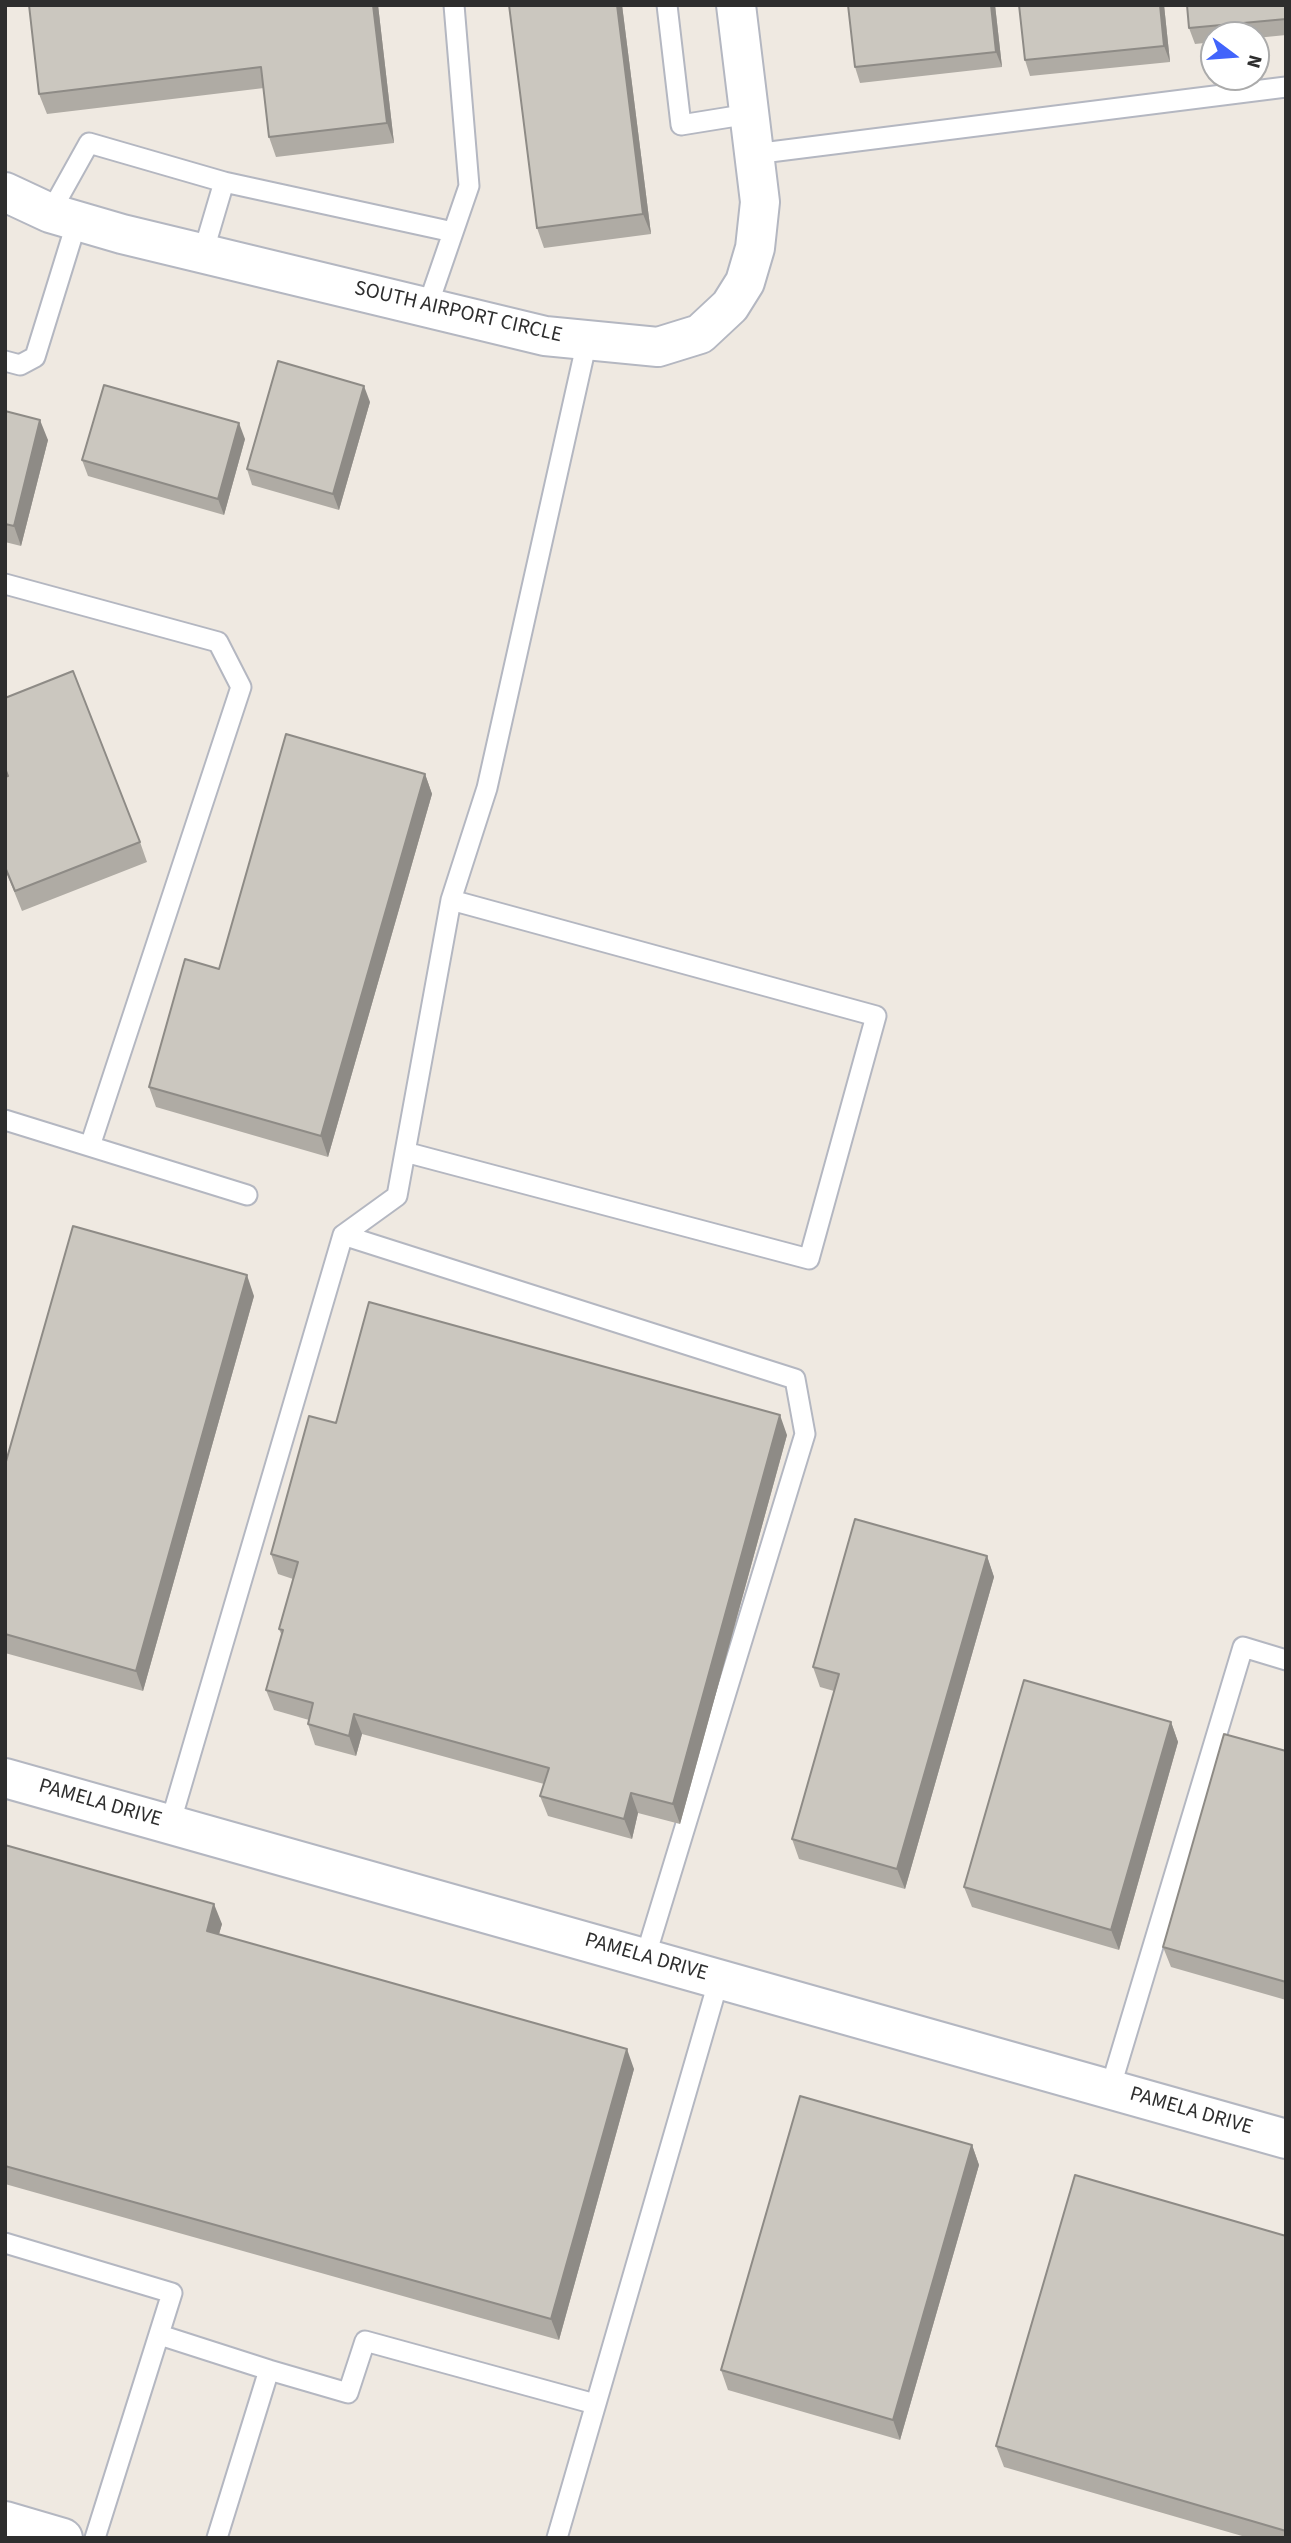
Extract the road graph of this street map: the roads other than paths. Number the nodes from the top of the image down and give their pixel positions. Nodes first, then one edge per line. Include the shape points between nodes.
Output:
1 (454, 5) edge
2 (667, 5) edge
3 (736, 5) edge
4 (1286, 86) edge
5 (749, 114) junction
6 (754, 154) junction
7 (224, 182) junction
8 (5, 192) edge
9 (64, 217) junction
10 (453, 232) junction
11 (203, 253) junction
12 (427, 308) junction
13 (587, 341) junction
14 (5, 361) edge
15 (5, 584) edge
16 (451, 900) junction
17 (5, 1120) edge
18 (90, 1146) junction
19 (405, 1152) junction
20 (247, 1195) dead end
21 (343, 1235) junction
22 (1286, 1660) edge
23 (5, 1777) edge
24 (170, 1824) junction
25 (645, 1958) junction
26 (719, 1979) junction
27 (1110, 2089) junction
28 (1286, 2139) edge
29 (5, 2243) edge
30 (160, 2335) junction
31 (269, 2370) junction
32 (595, 2404) junction
33 (5, 2521) edge
34 (63, 2538) edge
35 (95, 2538) edge
36 (217, 2538) edge
37 (557, 2538) edge

1 - 10 lane via 469,186
2 - 5 lane via 681,125
3 - 5 street, SOUTH AIRPORT CIRCLE
4 - 6 lane
5 - 6 street, SOUTH AIRPORT CIRCLE
6 - 13 street, SOUTH AIRPORT CIRCLE via 760,202 755,248 745,282 730,306 699,334 658,347
7 - 9 lane via 89,143
7 - 10 lane
7 - 11 lane
8 - 9 street, SOUTH AIRPORT CIRCLE
9 - 11 street, SOUTH AIRPORT CIRCLE
9 - 14 lane via 35,357 20,365
10 - 12 lane
11 - 12 street, SOUTH AIRPORT CIRCLE
12 - 13 street, SOUTH AIRPORT CIRCLE via 545,337
13 - 16 lane via 487,788
15 - 18 lane via 218,642 241,687
16 - 19 lane
16 - 19 lane via 876,1016 809,1259
17 - 18 lane
18 - 20 lane
19 - 21 lane via 397,1196
21 - 24 lane
21 - 25 lane via 795,1379 806,1434
22 - 27 lane via 1243,1647
23 - 24 street, PAMELA DRIVE
24 - 25 street, PAMELA DRIVE
25 - 26 street, PAMELA DRIVE
26 - 27 street, PAMELA DRIVE
26 - 32 lane
27 - 28 street, PAMELA DRIVE
29 - 30 lane via 172,2293
30 - 31 lane
30 - 35 lane
31 - 32 lane via 348,2393 365,2341
31 - 36 lane
32 - 37 lane
33 - 34 street

